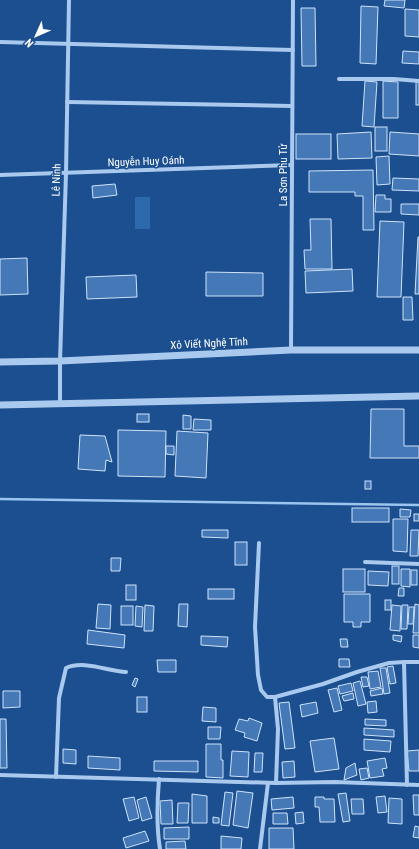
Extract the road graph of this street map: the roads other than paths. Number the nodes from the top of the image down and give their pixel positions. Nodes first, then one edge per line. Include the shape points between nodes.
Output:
1 (69, 0) edge
2 (293, 0) edge
3 (0, 42) edge
4 (68, 44) junction
5 (293, 50) junction
6 (339, 79) dead end
7 (419, 81) edge
8 (67, 102) junction
9 (292, 106) junction
10 (292, 165) junction
11 (66, 173) junction
12 (0, 175) edge
13 (291, 350) junction
14 (419, 350) edge
15 (60, 360) junction
16 (0, 362) edge
17 (419, 396) edge
18 (60, 404) junction
19 (0, 405) edge
20 (258, 543) dead end
21 (365, 562) dead end
22 (419, 564) edge
23 (404, 662) junction
24 (419, 662) edge
25 (126, 672) dead end
26 (275, 697) junction
27 (0, 775) edge
28 (56, 777) junction
29 (159, 779) junction
30 (268, 783) junction
31 (276, 783) junction
32 (407, 785) junction
33 (419, 785) edge
34 (160, 849) edge
35 (260, 849) edge

1 - 4 street, Lê Ninh
2 - 5 street, La Sơn Phu Tử
3 - 4 street
4 - 5 street
4 - 8 street, Lê Ninh
5 - 9 street, La Sơn Phu Tử
6 - 7 street
8 - 9 street
8 - 11 street, Lê Ninh
9 - 10 street, La Sơn Phu Tử
10 - 11 street, Nguyễn Huy Oánh
10 - 13 street, La Sơn Phu Tử
11 - 12 street, Nguyễn Huy Oánh
11 - 15 street, Lê Ninh
13 - 14 street, Xô Viết Nghệ Tĩnh
13 - 15 street, Xô Viết Nghệ Tĩnh
15 - 16 street, Xô Viết Nghệ Tĩnh
15 - 18 street, Lê Ninh
17 - 18 street
18 - 19 street
20 - 26 street via 255,627 258,675 261,690 267,697
21 - 22 street
23 - 24 street
23 - 26 street via 389,663
23 - 32 street
25 - 28 street via 73,665 66,668 59,698
26 - 31 street via 278,729
27 - 28 street
28 - 29 street
29 - 30 street
29 - 34 street via 156,809
30 - 31 street
30 - 35 street
31 - 32 street
32 - 33 street

